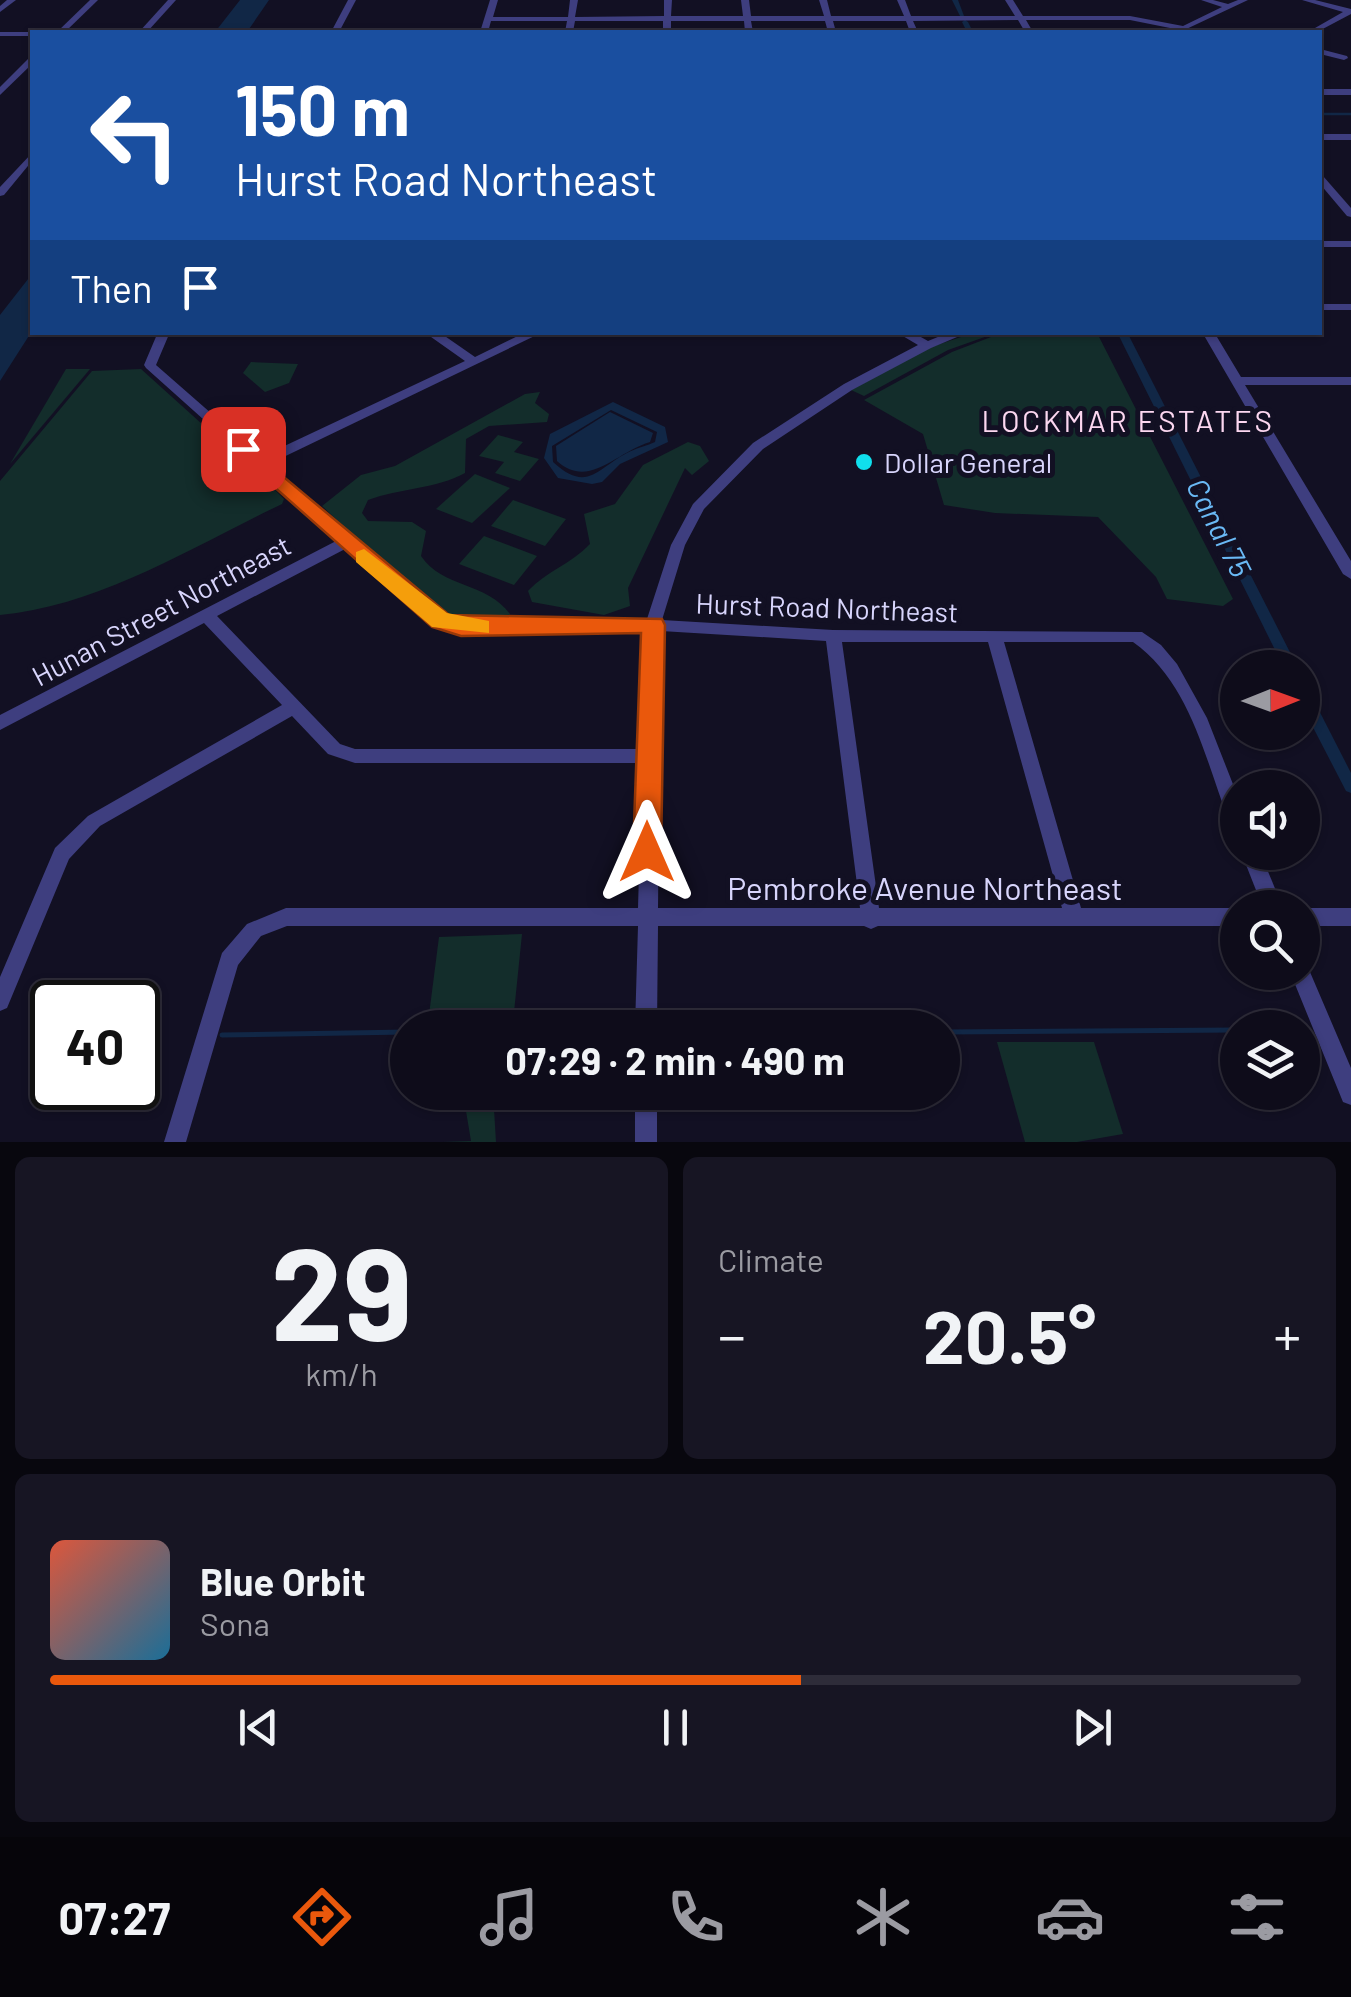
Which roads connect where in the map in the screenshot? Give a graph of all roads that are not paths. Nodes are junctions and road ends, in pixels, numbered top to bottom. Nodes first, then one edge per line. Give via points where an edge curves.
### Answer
1 (12, 0) edge
2 (94, 0) edge
3 (172, 0) edge
4 (352, 0) edge
5 (494, 0) edge
6 (574, 0) edge
7 (668, 0) edge
8 (745, 0) edge
9 (823, 0) edge
10 (901, 0) edge
11 (1009, 0) edge
12 (1205, 0) edge
13 (1244, 0) edge
14 (1306, 0) edge
15 (1229, 6) junction
16 (0, 10) edge
17 (1351, 12) edge
18 (909, 18) junction
19 (1020, 18) junction
20 (488, 19) junction
21 (571, 19) junction
22 (668, 19) junction
23 (747, 19) junction
24 (828, 19) junction
25 (63, 30) edge
26 (145, 30) edge
27 (336, 30) edge
28 (485, 30) edge
29 (569, 30) edge
30 (668, 30) edge
31 (749, 30) edge
32 (831, 30) edge
33 (913, 30) edge
34 (1028, 30) edge
35 (1178, 30) edge
36 (1316, 30) edge
37 (0, 34) edge
38 (30, 34) edge
39 (1322, 52) edge
40 (1344, 58) dead end
41 (30, 62) edge
42 (0, 92) edge
43 (1322, 92) edge
44 (1351, 92) edge
45 (1322, 137) edge
46 (1351, 137) edge
47 (30, 158) edge
48 (6, 179) edge
49 (1322, 180) edge
50 (0, 193) edge
51 (1351, 214) edge
52 (1322, 244) edge
53 (1351, 244) edge
54 (1322, 307) edge
55 (1351, 307) edge
56 (163, 335) edge
57 (435, 335) edge
58 (532, 335) edge
59 (908, 335) edge
60 (955, 335) edge
61 (1210, 335) edge
62 (927, 345) junction
63 (476, 362) junction
64 (1237, 381) junction
65 (1351, 381) edge
66 (258, 463) junction
67 (346, 542) junction
68 (1351, 574) edge
69 (206, 616) junction
70 (653, 625) junction
71 (833, 636) junction
72 (995, 638) junction
73 (291, 708) junction
74 (0, 722) edge
75 (648, 756) junction
76 (1220, 778) edge
77 (646, 916) junction
78 (1220, 917) edge
79 (1320, 917) edge
80 (1351, 917) edge
81 (1074, 918) junction
82 (872, 920) junction
83 (1308, 990) edge
84 (0, 1001) edge
85 (646, 1010) edge
86 (1351, 1094) edge
87 (646, 1110) edge
88 (175, 1142) edge
89 (646, 1142) edge

1 - 16 street
2 - 25 street
3 - 26 street
4 - 27 street
5 - 20 street
6 - 21 street
7 - 22 street
8 - 23 street
9 - 24 street
10 - 18 street
11 - 19 street
12 - 15 street
13 - 15 street
14 - 17 street
15 - 35 street
17 - 36 street
18 - 19 street
18 - 24 street
18 - 33 street
19 - 34 street
19 - 35 street via 1138,18
20 - 21 street
20 - 28 street
21 - 22 street
21 - 29 street
22 - 23 street
22 - 30 street
23 - 24 street
23 - 31 street
24 - 32 street
37 - 38 street
39 - 40 street
41 - 42 street
43 - 44 street
45 - 46 street
47 - 48 street
48 - 50 street
49 - 51 street
52 - 53 street
54 - 55 street
56 - 66 street, Hurst Road Northeast via 150,365
57 - 63 street
58 - 63 street
59 - 62 street
60 - 62 street
61 - 64 street
62 - 70 street via 829,400 728,473 698,507 678,545
63 - 66 street
64 - 65 street
64 - 68 street
66 - 67 street, Hurst Road Northeast
67 - 69 street, Hunan Street Northeast
67 - 70 street, Hurst Road Northeast via 440,621 461,627
69 - 73 street
69 - 74 street, Hunan Street Northeast
70 - 71 street, Hurst Road Northeast
70 - 75 street
71 - 72 street, Hurst Road Northeast
71 - 82 street
72 - 76 street, Hurst Road Northeast via 1126,636 1154,645 1175,669
72 - 81 street
73 - 75 street via 334,750 355,756
73 - 84 street via 82,832 62,854
75 - 77 street
77 - 82 street, Pembroke Avenue Northeast
77 - 85 street
77 - 88 street, Pembroke Avenue Northeast via 286,918 254,930 229,960
78 - 81 street, Pembroke Avenue Northeast
79 - 80 street
81 - 82 street, Pembroke Avenue Northeast
83 - 86 street
87 - 89 street

